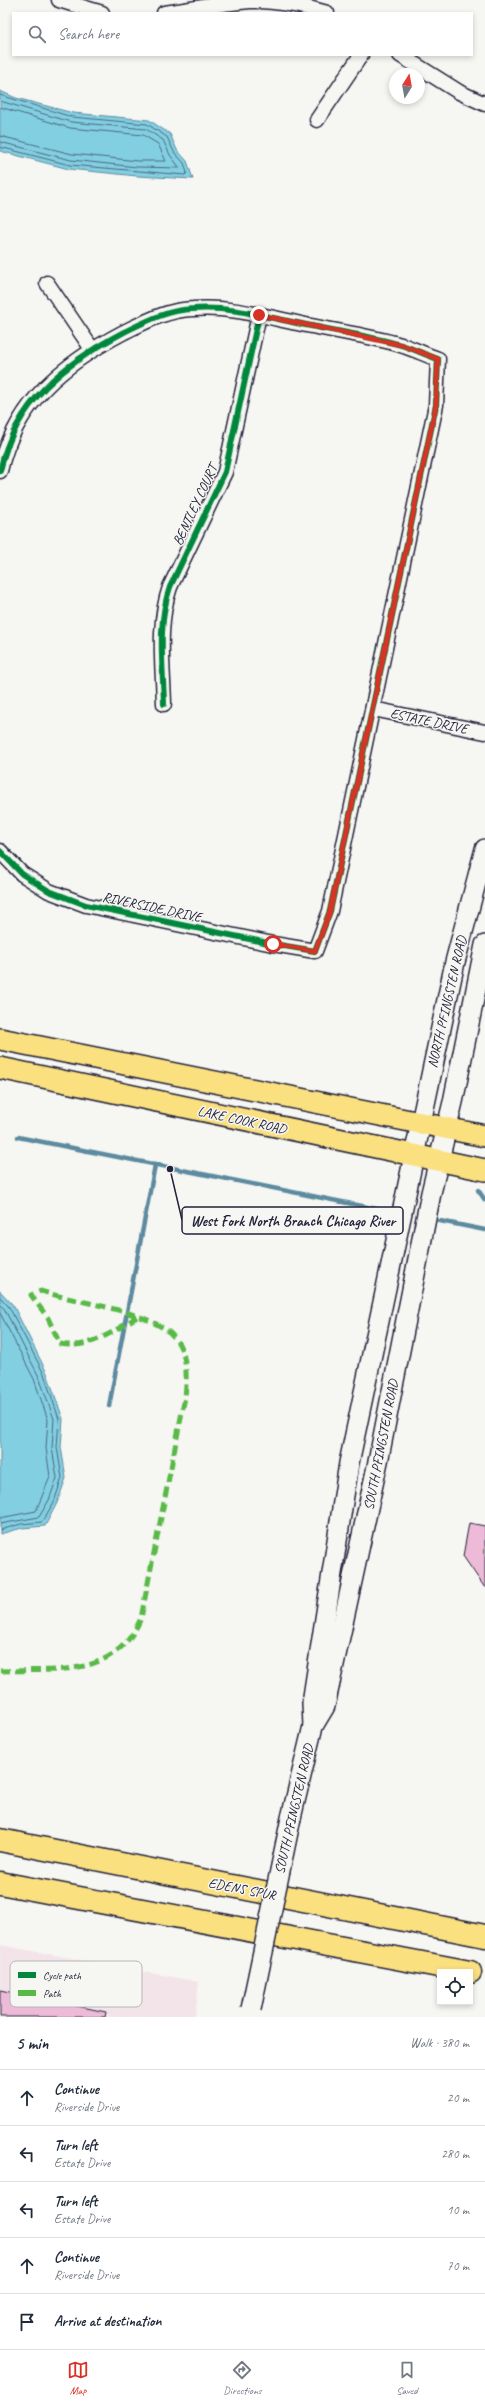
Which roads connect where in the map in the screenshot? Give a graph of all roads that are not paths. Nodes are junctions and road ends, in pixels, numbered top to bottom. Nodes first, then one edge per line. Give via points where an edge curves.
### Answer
1 (59, 0) edge
2 (99, 12) edge
3 (171, 12) edge
4 (323, 12) edge
5 (360, 56) edge
6 (402, 56) edge
7 (485, 104) edge
8 (317, 120) dead end
9 (48, 283) dead end
10 (259, 315) junction
11 (92, 349) junction
12 (0, 472) edge
13 (164, 704) dead end
14 (372, 709) junction
15 (485, 732) edge
16 (485, 849) edge
17 (0, 851) edge
18 (485, 945) edge
19 (315, 951) joint
20 (0, 1039) edge
21 (0, 1068) edge
22 (420, 1123) junction
23 (445, 1128) junction
24 (485, 1136) edge
25 (414, 1156) junction
26 (437, 1160) junction
27 (485, 1170) edge
28 (313, 1726) junction
29 (0, 1840) edge
30 (0, 1883) edge
31 (485, 1936) edge
32 (454, 1969) edge
33 (473, 1973) edge
34 (485, 1975) edge
35 (250, 2013) edge

1 - 2 street
3 - 4 street via 250,1 268,1
5 - 8 street
6 - 7 street via 459,92
9 - 11 street
10 - 11 street via 214,308 171,312 156,316
10 - 13 street, BENTLEY COURT via 225,472 163,606
10 - 14 street, ESTATE DRIVE via 402,345 438,359 436,405
11 - 12 street via 69,365 39,392 9,440
14 - 15 street, ESTATE DRIVE
14 - 19 street, ESTATE DRIVE via 330,911
16 - 22 main road, NORTH PFINGSTEN ROAD via 455,962
17 - 19 street, RIVERSIDE DRIVE via 27,877 49,891 86,905
18 - 23 main road, NORTH PFINGSTEN ROAD
20 - 22 main road
21 - 25 main road, LAKE COOK ROAD
22 - 23 main road
22 - 25 main road, NORTH PFINGSTEN ROAD
23 - 24 main road
23 - 26 main road, NORTH PFINGSTEN ROAD
25 - 26 main road, LAKE COOK ROAD
25 - 28 main road, SOUTH PFINGSTEN ROAD via 349,1463 312,1703
26 - 27 main road, LAKE COOK ROAD
26 - 28 main road, SOUTH PFINGSTEN ROAD via 379,1457 325,1706
28 - 35 main road, SOUTH PFINGSTEN ROAD, bridge
29 - 31 highway, EDENS SPUR
30 - 32 highway
33 - 34 highway

